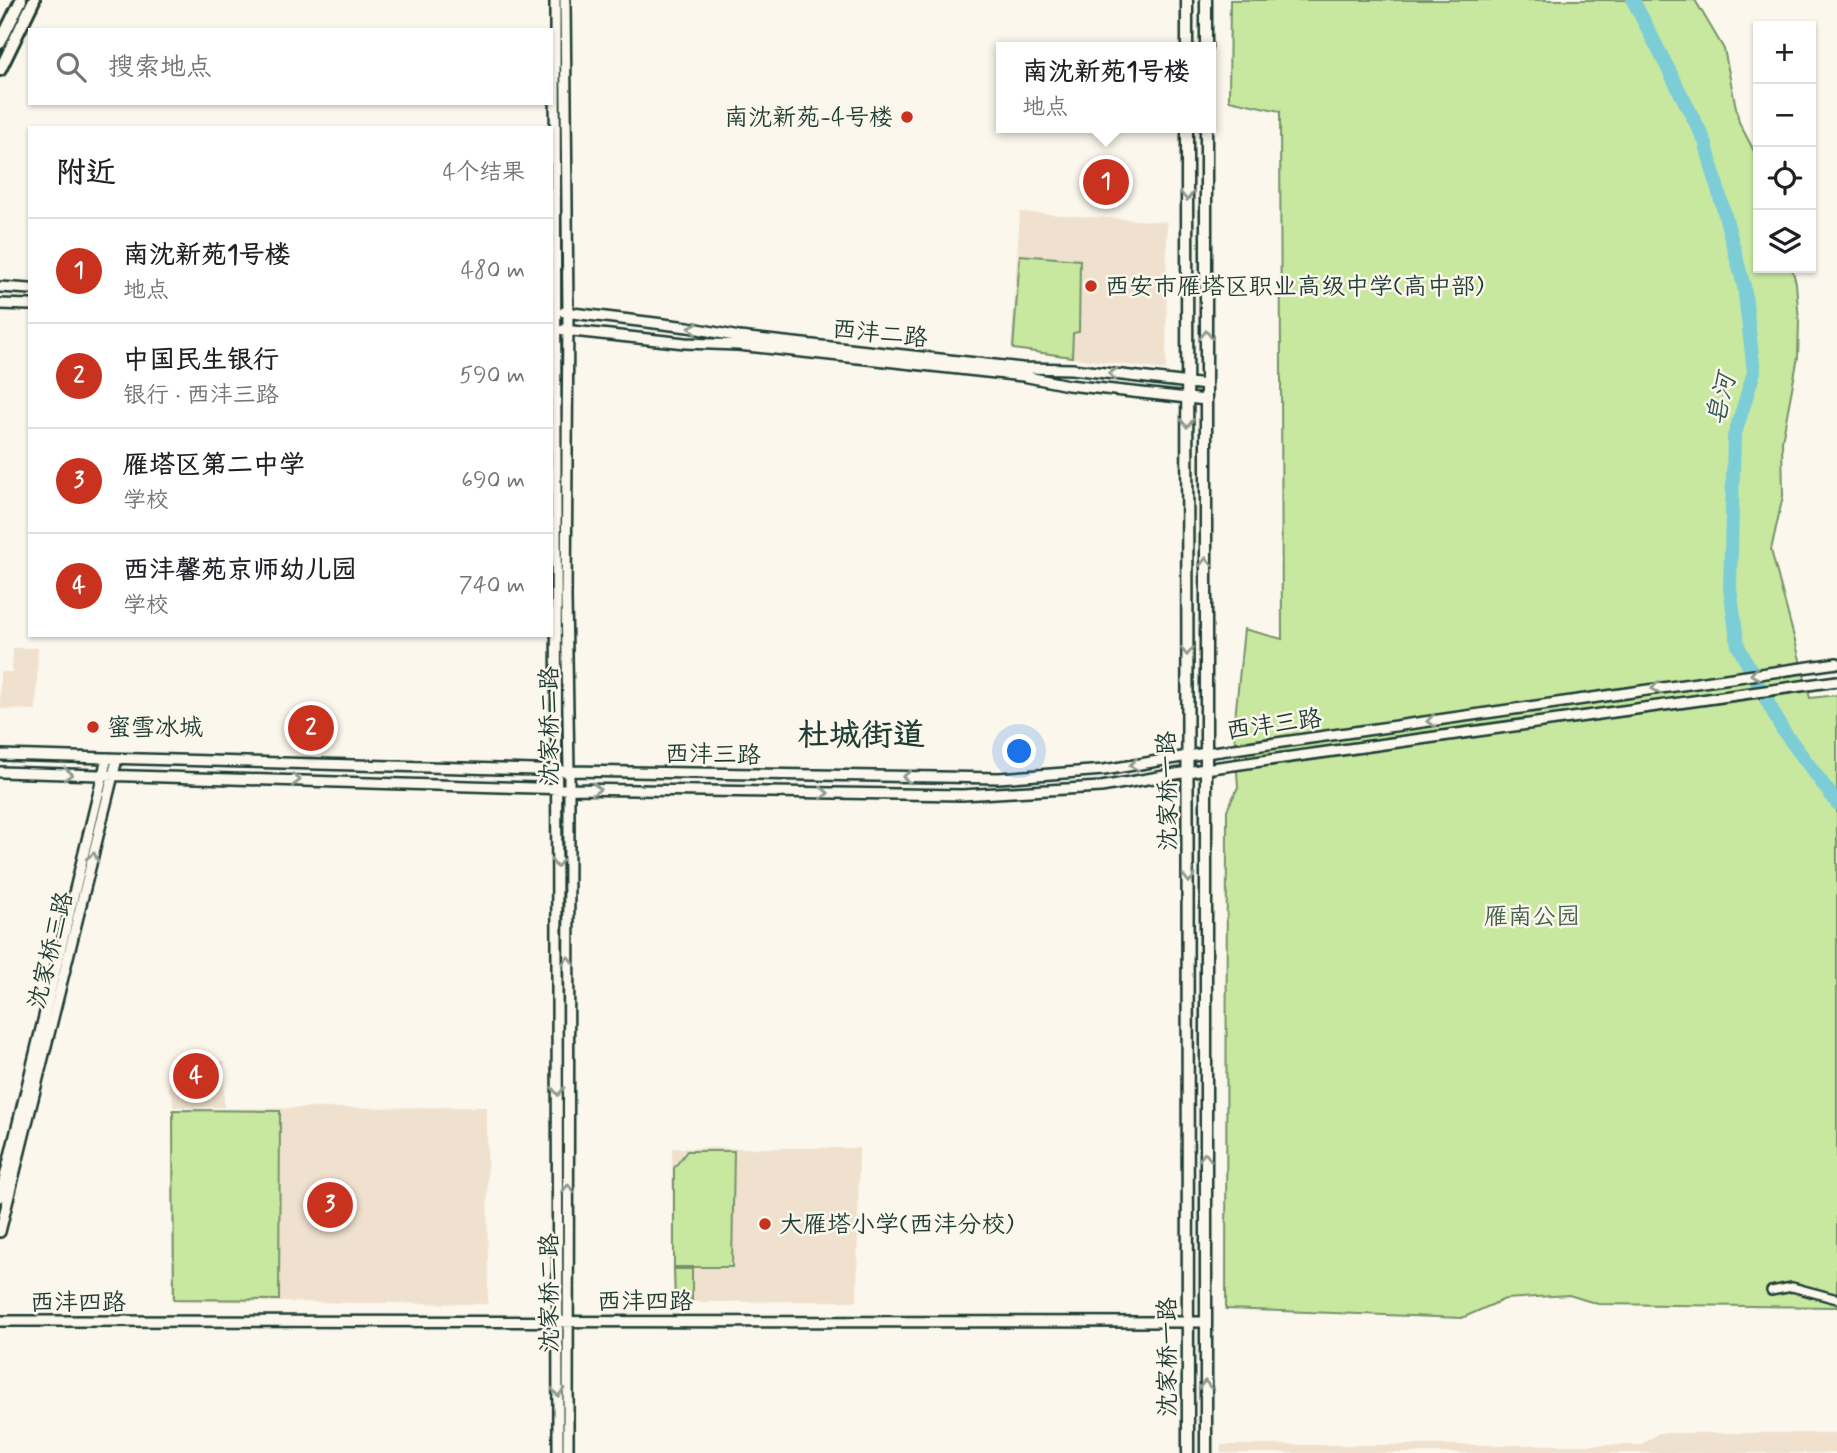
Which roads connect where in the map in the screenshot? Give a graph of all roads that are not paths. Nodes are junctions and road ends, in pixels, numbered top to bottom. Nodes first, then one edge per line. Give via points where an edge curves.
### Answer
1 (21, 0) edge
2 (34, 0) edge
3 (555, 0) edge
4 (565, 0) edge
5 (1187, 0) edge
6 (1206, 0) edge
7 (1187, 42) edge
8 (1206, 42) edge
9 (0, 43) edge
10 (0, 69) edge
11 (1187, 133) edge
12 (1206, 133) edge
13 (0, 287) edge
14 (28, 289) edge
15 (0, 304) edge
16 (28, 305) edge
17 (553, 311) edge
18 (568, 313) junction
19 (553, 329) edge
20 (567, 330) junction
21 (1187, 382) junction
22 (1206, 384) junction
23 (1187, 398) junction
24 (1206, 400) junction
25 (1837, 663) edge
26 (1837, 681) edge
27 (1206, 753) junction
28 (0, 755) edge
29 (1187, 756) junction
30 (112, 758) junction
31 (1205, 769) junction
32 (556, 771) junction
33 (569, 771) junction
34 (1189, 771) junction
35 (0, 772) edge
36 (108, 775) junction
37 (557, 788) junction
38 (569, 789) junction
39 (0, 1197) edge
40 (0, 1232) edge
41 (1771, 1291) dead end
42 (1837, 1299) edge
43 (563, 1320) junction
44 (0, 1321) edge
45 (1188, 1321) junction
46 (1205, 1322) junction
47 (558, 1453) edge
48 (568, 1453) edge
49 (1188, 1453) edge
50 (1206, 1453) edge

1 - 9 highway
2 - 10 highway
3 - 17 street, 沈家桥二路
4 - 18 street, 沈家桥二路
5 - 7 main road
6 - 8 main road
11 -> 21 main road, 沈家桥一路
22 -> 12 main road, 沈家桥一路
13 - 14 street
15 - 16 street
17 - 18 street, 西沣二路
17 - 19 street, 沈家桥二路
18 - 20 street, 沈家桥二路
21 -> 18 street, 西沣二路 via 752,339
19 - 20 street, 西沣二路
19 - 32 street, 沈家桥二路
20 - 23 street, 西沣二路 via 1023,376
20 - 33 street, 沈家桥二路
21 - 22 street, 西沣二路
21 - 23 main road, 沈家桥一路
22 - 24 main road, 沈家桥一路
23 - 24 street, 西沣二路
23 -> 29 main road, 沈家桥一路
27 -> 24 main road, 沈家桥一路
25 -> 27 street, 西沣三路
26 - 31 street, 西沣三路
27 - 29 street, 西沣三路
27 - 31 main road, 沈家桥一路
28 - 30 street, 西沣三路
29 -> 33 street, 西沣三路 via 1104,770 999,778
29 - 34 main road, 沈家桥一路
30 - 32 street, 西沣三路
30 - 36 street, 沈家桥三路
31 - 34 street, 西沣三路
46 -> 31 main road, 沈家桥一路
32 - 33 street, 西沣三路
32 - 37 street, 沈家桥二路
33 - 38 street, 沈家桥二路
38 -> 34 street, 西沣三路 via 1001,795 1101,787
34 -> 45 main road, 沈家桥一路
35 -> 36 street, 西沣三路
36 -> 37 street, 西沣三路
36 - 39 street, 沈家桥三路
40 -> 36 street, 沈家桥三路
37 - 38 street, 西沣三路
37 -> 43 street, 沈家桥二路
43 -> 38 street, 沈家桥二路
41 - 42 street via 1792,1287
43 - 44 street, 西沣四路
43 - 45 street, 西沣四路
43 -> 47 street, 沈家桥二路
43 - 48 street, 沈家桥二路
45 - 46 street, 西沣四路
45 - 49 main road, 沈家桥一路
50 -> 46 main road, 沈家桥一路

